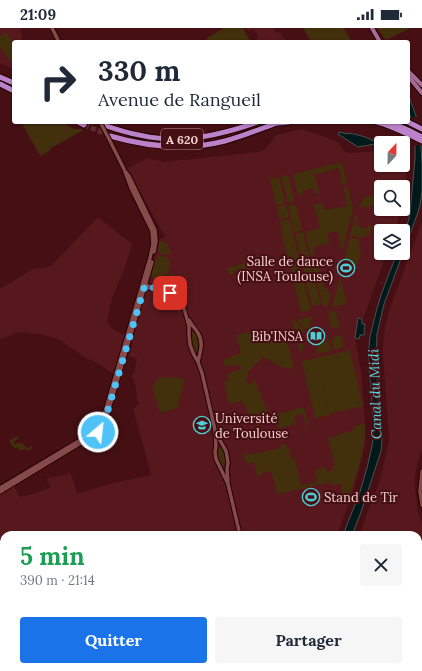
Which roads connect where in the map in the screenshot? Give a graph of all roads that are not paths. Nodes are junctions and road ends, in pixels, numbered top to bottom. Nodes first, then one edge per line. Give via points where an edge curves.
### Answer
1 (52, 28) edge
2 (372, 28) edge
3 (58, 40) edge
4 (379, 40) edge
5 (410, 72) edge
6 (0, 77) edge
7 (410, 78) edge
8 (12, 82) edge
9 (0, 84) edge
10 (422, 85) edge
11 (12, 90) edge
12 (422, 93) edge
13 (410, 123) edge
14 (102, 124) edge
15 (104, 124) edge
16 (252, 124) edge
17 (273, 124) edge
18 (386, 124) edge
19 (394, 124) edge
20 (422, 129) edge
21 (422, 137) edge
22 (110, 139) junction
23 (422, 141) edge
24 (144, 286) junction
25 (189, 331) junction
26 (196, 331) junction
27 (194, 353) junction
28 (200, 353) junction
29 (198, 362) junction
30 (215, 430) junction
31 (216, 448) junction
32 (224, 448) junction
33 (227, 466) junction
34 (219, 468) junction
35 (422, 471) edge
36 (228, 484) junction
37 (0, 488) edge
38 (0, 492) edge
39 (422, 505) edge
40 (239, 531) edge

1 - 3 street
2 - 4 main road
5 - 10 main road
6 - 8 highway
7 - 12 main road
9 - 11 highway
13 - 20 highway
14 - 22 street, bridge
15 - 16 highway, A 620 via 123,132 147,137 184,139 226,133
17 - 22 highway, A 620 via 201,146 154,146
18 - 23 highway
19 - 21 highway
22 - 24 street via 131,188 154,231
24 - 25 street via 178,298 183,306
24 - 26 street via 179,296
24 - 37 street via 98,427 88,436
24 - 38 street via 102,426 89,438
25 - 26 street
25 - 27 street
26 - 28 street via 202,345
27 - 28 street
27 - 29 street
28 - 29 street
29 - 30 street
30 - 31 street
30 - 32 street
31 - 32 street
31 - 34 street
32 - 33 street
33 - 34 street
33 - 36 street
34 - 36 street
35 - 39 street
36 - 40 street

